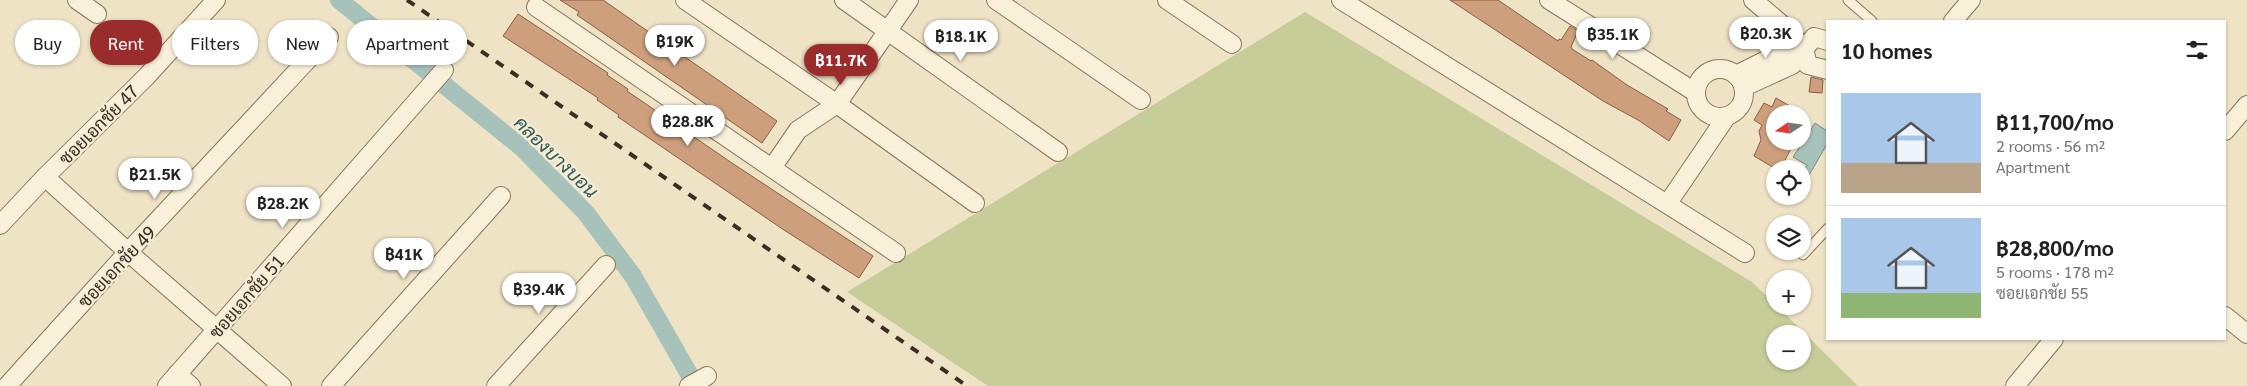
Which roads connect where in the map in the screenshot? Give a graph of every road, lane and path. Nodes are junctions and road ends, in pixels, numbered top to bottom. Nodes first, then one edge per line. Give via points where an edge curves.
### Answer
1 (77, 0) edge
2 (216, 0) edge
3 (685, 0) edge
4 (844, 0) edge
5 (909, 0) edge
6 (996, 0) edge
7 (1167, 0) edge
8 (1341, 0) edge
9 (1549, 0) edge
10 (1754, 0) edge
11 (1848, 0) edge
12 (1971, 0) edge
13 (536, 7) dead end
14 (97, 14) dead end
15 (1871, 20) edge
16 (1954, 20) edge
17 (890, 31) junction
18 (1826, 41) edge
19 (1232, 44) dead end
20 (1804, 49) junction
21 (303, 65) edge
22 (444, 70) dead end
23 (1826, 70) edge
24 (1740, 81) junction
25 (1695, 92) junction
26 (1141, 100) dead end
27 (837, 104) junction
28 (2247, 105) edge
29 (1727, 116) junction
30 (2226, 130) edge
31 (1058, 152) dead end
32 (772, 168) junction
33 (45, 177) junction
34 (501, 196) dead end
35 (975, 203) dead end
36 (1668, 203) junction
37 (0, 225) edge
38 (1826, 230) edge
39 (1811, 246) edge
40 (128, 252) junction
41 (896, 253) dead end
42 (1745, 253) dead end
43 (606, 265) dead end
44 (2226, 317) edge
45 (216, 330) junction
46 (2247, 334) edge
47 (2053, 340) edge
48 (707, 376) dead end
49 (172, 380) edge
50 (7, 386) edge
51 (191, 386) edge
52 (282, 386) edge
53 (332, 386) edge
54 (496, 386) edge
55 (690, 386) edge
56 (2015, 386) edge

1 - 14 street
2 - 33 street, ซอยเอกชัย 47 via 146,77
3 - 27 street
4 - 17 street
5 - 17 street
6 - 26 street
7 - 19 street
8 - 36 street
9 - 25 street
10 - 20 street
11 - 15 lane
12 - 16 street
13 - 32 street
17 - 27 street
17 - 31 street
18 - 20 street via 1814,37
20 - 23 street via 1808,65
20 - 24 street via 1788,49
21 - 40 street, ซอยเอกชัย 49
22 - 45 street, ซอยเอกชัย 51
24 - 25 street via 1725,69 1712,70 1700,78
24 - 29 street via 1742,102 1738,110
25 - 29 street via 1700,108 1706,114
27 - 32 street via 798,130
27 - 35 street
28 - 30 street
29 - 36 street
32 - 41 street
33 - 37 street, ซอยเอกชัย 47
33 - 40 street
34 - 53 street
36 - 42 street
38 - 39 lane
40 - 45 street
40 - 50 street, ซอยเอกชัย 49
43 - 54 street
44 - 46 street
45 - 49 street, ซอยเอกชัย 51
45 - 52 street
47 - 56 street
48 - 55 street
49 - 51 street

